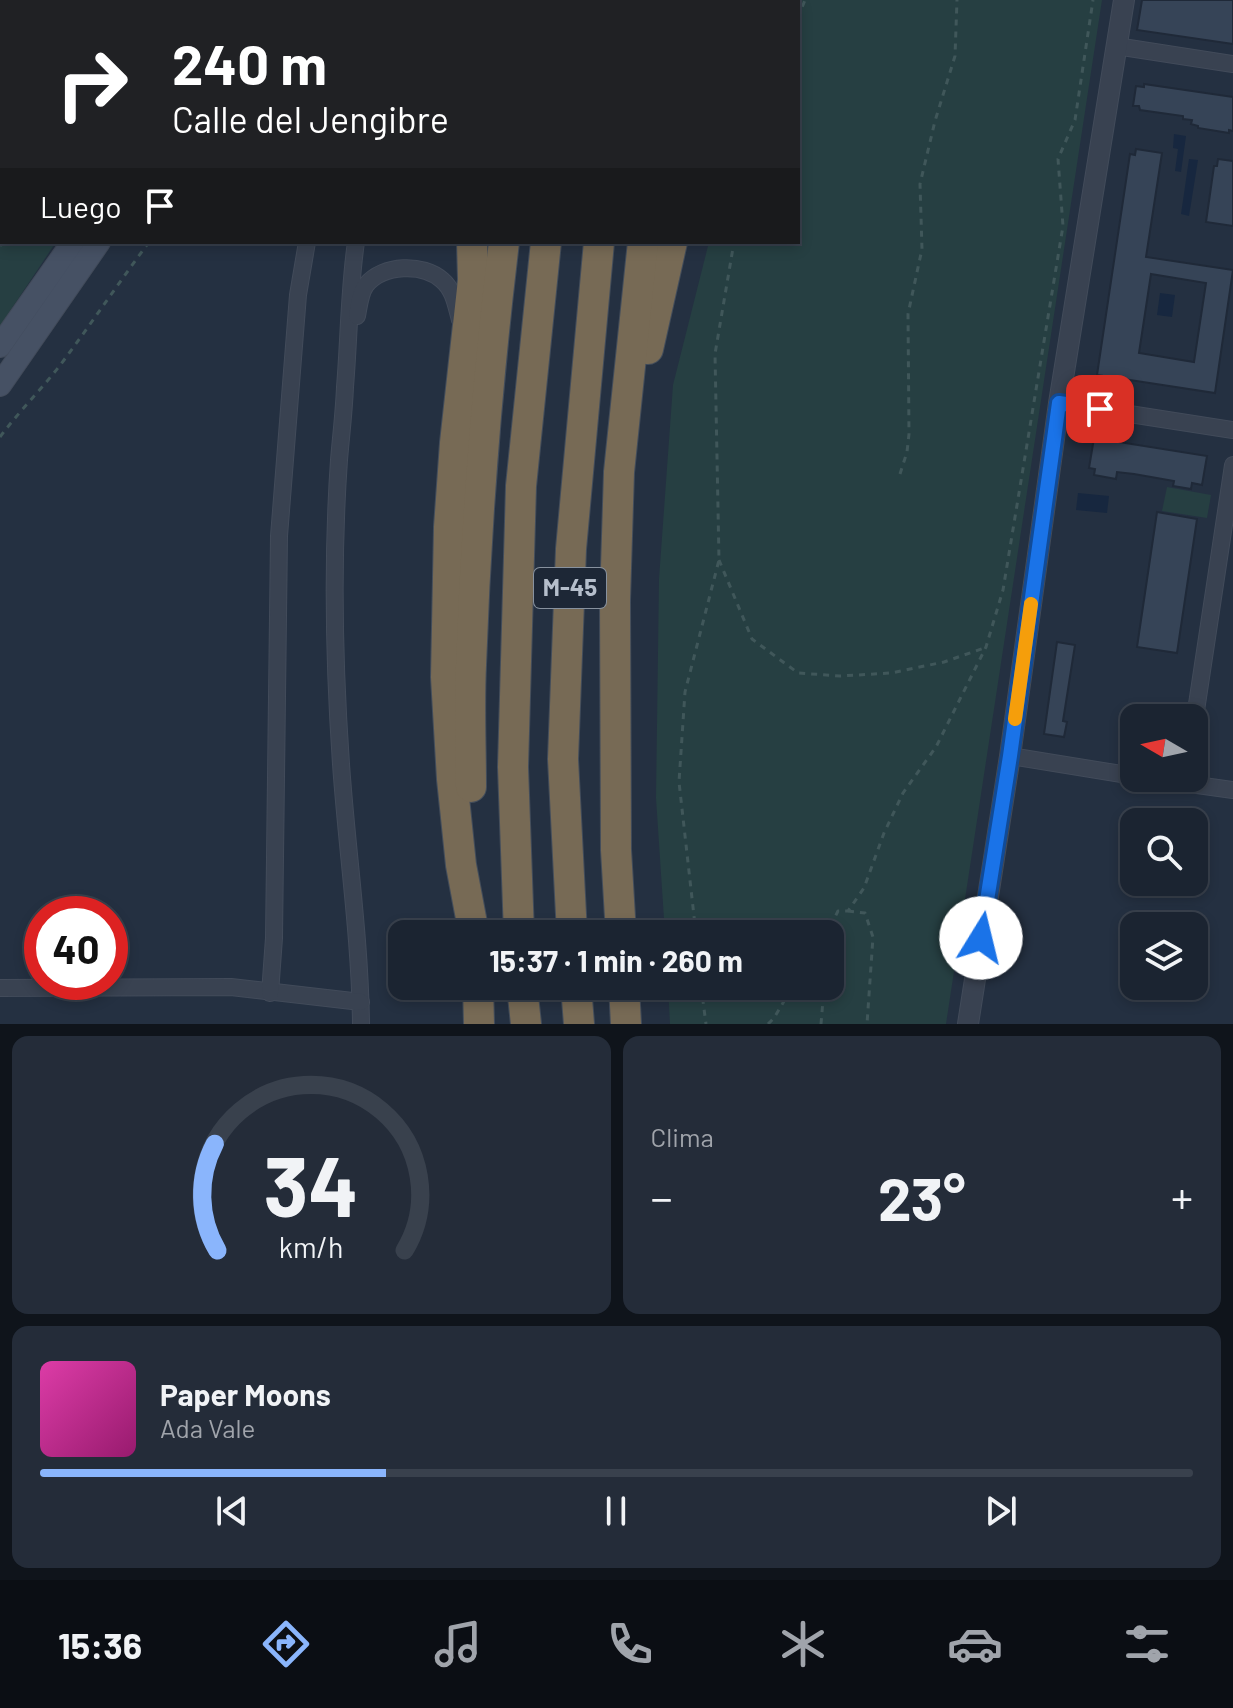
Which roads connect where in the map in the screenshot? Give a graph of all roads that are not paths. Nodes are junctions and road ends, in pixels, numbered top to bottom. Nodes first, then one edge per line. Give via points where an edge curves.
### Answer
1 (1124, 0) edge
2 (1116, 46) junction
3 (1233, 64) edge
4 (72, 244) edge
5 (98, 244) edge
6 (307, 244) edge
7 (356, 244) edge
8 (472, 244) edge
9 (504, 244) edge
10 (546, 244) edge
11 (599, 244) edge
12 (643, 244) edge
13 (672, 244) edge
14 (0, 346) edge
15 (461, 379) junction
16 (0, 385) edge
17 (345, 388) junction
18 (1059, 403) junction
19 (1233, 430) edge
20 (1233, 465) edge
21 (615, 600) junction
22 (1197, 704) edge
23 (1010, 756) junction
24 (1120, 774) edge
25 (1208, 785) edge
26 (1233, 790) edge
27 (472, 920) edge
28 (474, 920) edge
29 (518, 920) edge
30 (571, 920) edge
31 (620, 920) edge
32 (0, 988) edge
33 (270, 993) junction
34 (478, 1000) edge
35 (523, 1000) edge
36 (577, 1000) edge
37 (625, 1000) edge
38 (361, 1002) junction
39 (361, 1024) edge
40 (479, 1024) edge
41 (526, 1024) edge
42 (579, 1024) edge
43 (626, 1024) edge
44 (968, 1024) edge

1 - 2 street
2 - 3 street
2 - 18 street
4 - 14 main road
5 - 16 main road
6 - 33 street via 279,536
7 - 17 street
8 - 15 highway
9 - 28 highway via 481,480 471,667
10 - 29 highway, M-45 via 521,486 513,767
11 - 30 highway, M-45 via 570,564 563,759
12 - 21 highway via 619,472
13 - 21 highway via 646,355
15 - 17 street via 460,323 453,293 427,271 409,268 390,270 366,285
15 - 27 highway via 449,527 446,677 461,865
17 - 38 street via 336,651
18 - 19 street
18 - 23 street
20 - 22 street
21 - 31 highway
23 - 24 street
23 - 44 street
25 - 26 street
32 - 33 street via 231,987
33 - 38 street
34 - 40 highway
35 - 41 highway
36 - 42 highway
37 - 43 highway
38 - 39 street

